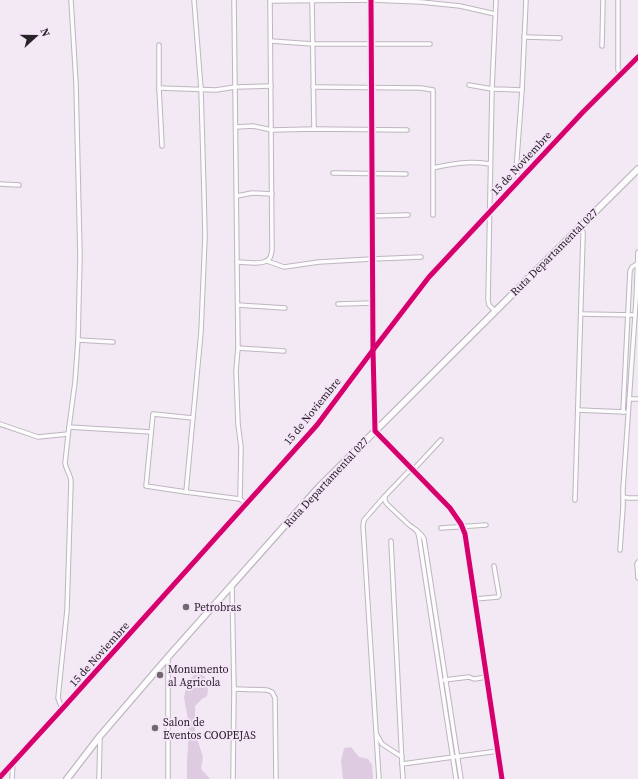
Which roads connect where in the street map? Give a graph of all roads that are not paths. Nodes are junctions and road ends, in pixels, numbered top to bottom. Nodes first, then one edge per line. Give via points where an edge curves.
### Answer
1 (71, 0) edge
2 (194, 0) edge
3 (234, 0) edge
4 (371, 0) edge
5 (496, 0) edge
6 (526, 0) edge
7 (603, 0) edge
8 (618, 0) edge
9 (270, 1) edge
10 (312, 1) edge
11 (495, 14) junction
12 (524, 37) junction
13 (560, 38) dead end
14 (271, 41) junction
15 (313, 44) junction
16 (371, 44) junction
17 (430, 44) dead end
18 (159, 45) dead end
19 (602, 46) dead end
20 (638, 57) edge
21 (620, 75) junction
22 (469, 85) dead end
23 (271, 86) junction
24 (235, 87) junction
25 (314, 87) junction
26 (371, 87) junction
27 (159, 88) junction
28 (201, 89) junction
29 (492, 89) junction
30 (522, 90) junction
31 (236, 126) junction
32 (314, 129) junction
33 (372, 129) junction
34 (272, 130) junction
35 (407, 130) dead end
36 (162, 146) dead end
37 (490, 164) junction
38 (433, 168) junction
39 (637, 171) edge
40 (333, 173) dead end
41 (372, 174) junction
42 (406, 174) dead end
43 (520, 180) junction
44 (0, 184) edge
45 (19, 185) dead end
46 (272, 194) junction
47 (236, 196) junction
48 (489, 213) junction
49 (433, 214) dead end
50 (408, 215) dead end
51 (372, 216) junction
52 (579, 228) junction
53 (638, 252) edge
54 (421, 257) dead end
55 (372, 259) junction
56 (266, 261) junction
57 (237, 262) junction
58 (637, 264) edge
59 (637, 301) edge
60 (373, 303) junction
61 (338, 304) dead end
62 (238, 305) junction
63 (285, 308) dead end
64 (495, 311) junction
65 (581, 314) junction
66 (628, 315) junction
67 (635, 315) junction
68 (78, 340) junction
69 (113, 342) dead end
70 (238, 348) junction
71 (373, 350) junction
72 (284, 351) dead end
73 (629, 399) junction
74 (638, 399) edge
75 (578, 410) junction
76 (623, 412) junction
77 (628, 412) junction
78 (193, 418) junction
79 (0, 424) edge
80 (69, 427) junction
81 (375, 431) junction
82 (152, 432) junction
83 (68, 434) junction
84 (441, 440) dead end
85 (409, 466) junction
86 (413, 470) junction
87 (186, 492) junction
88 (385, 496) junction
89 (622, 496) junction
90 (638, 498) edge
91 (240, 499) junction
92 (575, 500) dead end
93 (246, 504) junction
94 (486, 525) dead end
95 (463, 527) junction
96 (441, 528) dead end
97 (391, 541) dead end
98 (620, 550) dead end
99 (638, 562) edge
100 (494, 566) dead end
101 (638, 578) edge
102 (232, 585) junction
103 (475, 599) junction
104 (168, 657) junction
105 (487, 677) junction
106 (443, 680) junction
107 (234, 689) junction
108 (64, 708) junction
109 (376, 731) junction
110 (100, 736) junction
111 (498, 751) junction
112 (402, 757) junction
113 (455, 757) junction
114 (13, 763) junction
115 (402, 764) junction
116 (0, 777) edge
117 (12, 779) edge
118 (67, 779) edge
119 (99, 779) edge
120 (168, 779) edge
121 (233, 779) edge
122 (276, 779) edge
123 (379, 779) edge
124 (403, 779) edge
125 (456, 779) edge
126 (461, 779) edge
127 (502, 779) edge

1 - 68 street via 76,83 80,254
2 - 28 street
3 - 24 street
4 - 10 street
4 - 11 street via 460,6
4 - 16 street
5 - 11 street
6 - 12 street
7 - 19 street
8 - 21 street
9 - 10 street
9 - 14 street
10 - 15 street
11 - 29 street
12 - 13 street
12 - 30 street
14 - 15 street
14 - 23 street
15 - 16 street
15 - 25 street
16 - 17 street
16 - 26 street
18 - 27 street
20 - 21 street, 15 de Noviembre
21 - 43 street, 15 de Noviembre
22 - 29 street
23 - 24 street
23 - 34 street
24 - 28 street
24 - 31 street
25 - 26 street
25 - 32 street
26 - 33 street
26 - 38 street via 433,90
27 - 28 street
27 - 36 street
28 - 78 street via 205,237 201,332
29 - 30 street
29 - 37 street
30 - 43 street via 516,171
31 - 34 street
31 - 47 street
32 - 33 street
32 - 34 street
33 - 35 street
33 - 41 street
34 - 46 street
37 - 38 street via 463,162
37 - 48 street
38 - 49 street
39 - 52 main road, Ruta Departamental 027
40 - 41 street
41 - 42 street
41 - 51 street
43 - 48 street, 15 de Noviembre
44 - 45 street
46 - 47 street via 252,193
46 - 56 street via 272,250 270,258
47 - 57 street
48 - 64 street via 488,300
48 - 71 street, 15 de Noviembre via 429,277
50 - 51 street
51 - 55 street
52 - 64 main road, Ruta Departamental 027
52 - 65 street via 583,236
53 - 58 street
54 - 55 street
55 - 56 street via 284,267
55 - 60 street
56 - 57 street
57 - 62 street
58 - 59 street
58 - 66 street via 630,271
59 - 67 street
60 - 61 street
60 - 71 street
62 - 63 street
62 - 70 street
64 - 81 main road, Ruta Departamental 027
65 - 66 street
65 - 75 street
66 - 67 street
66 - 76 street
67 - 73 street
68 - 69 street
68 - 80 street
70 - 72 street
70 - 91 street via 236,371
71 - 81 street
71 - 93 street, 15 de Noviembre via 317,425
73 - 74 street
73 - 77 street
75 - 76 street
75 - 92 street
76 - 77 street
77 - 89 street
78 - 82 street via 153,414
78 - 87 street
79 - 83 street via 38,437
80 - 82 street
80 - 83 street
81 - 85 street
81 - 102 main road, Ruta Departamental 027 via 319,487
82 - 87 street via 146,486
83 - 108 street via 65,463 71,482 67,602 58,698
84 - 86 street
85 - 86 street
85 - 88 street via 408,471
86 - 95 street via 450,508
87 - 91 street
88 - 106 street via 387,504 418,533
88 - 109 street via 364,520 363,526
89 - 90 street
89 - 98 street
91 - 93 street
93 - 108 street, 15 de Noviembre
94 - 95 street
95 - 96 street
95 - 103 street
97 - 112 street
99 - 101 street
100 - 103 street via 498,597
102 - 104 main road, Ruta Departamental 027
102 - 107 street
103 - 105 street
104 - 110 main road, Ruta Departamental 027
104 - 120 street
105 - 106 street
105 - 111 street
106 - 113 street
107 - 121 street
107 - 122 street via 267,690 272,692 275,698
108 - 114 street, 15 de Noviembre
109 - 112 street via 382,744
109 - 123 street
110 - 118 main road, Ruta Departamental 027
110 - 119 street
111 - 113 street
111 - 127 street
112 - 115 street
113 - 115 street
113 - 125 street
113 - 126 street
114 - 116 street, 15 de Noviembre
114 - 117 street
115 - 124 street

